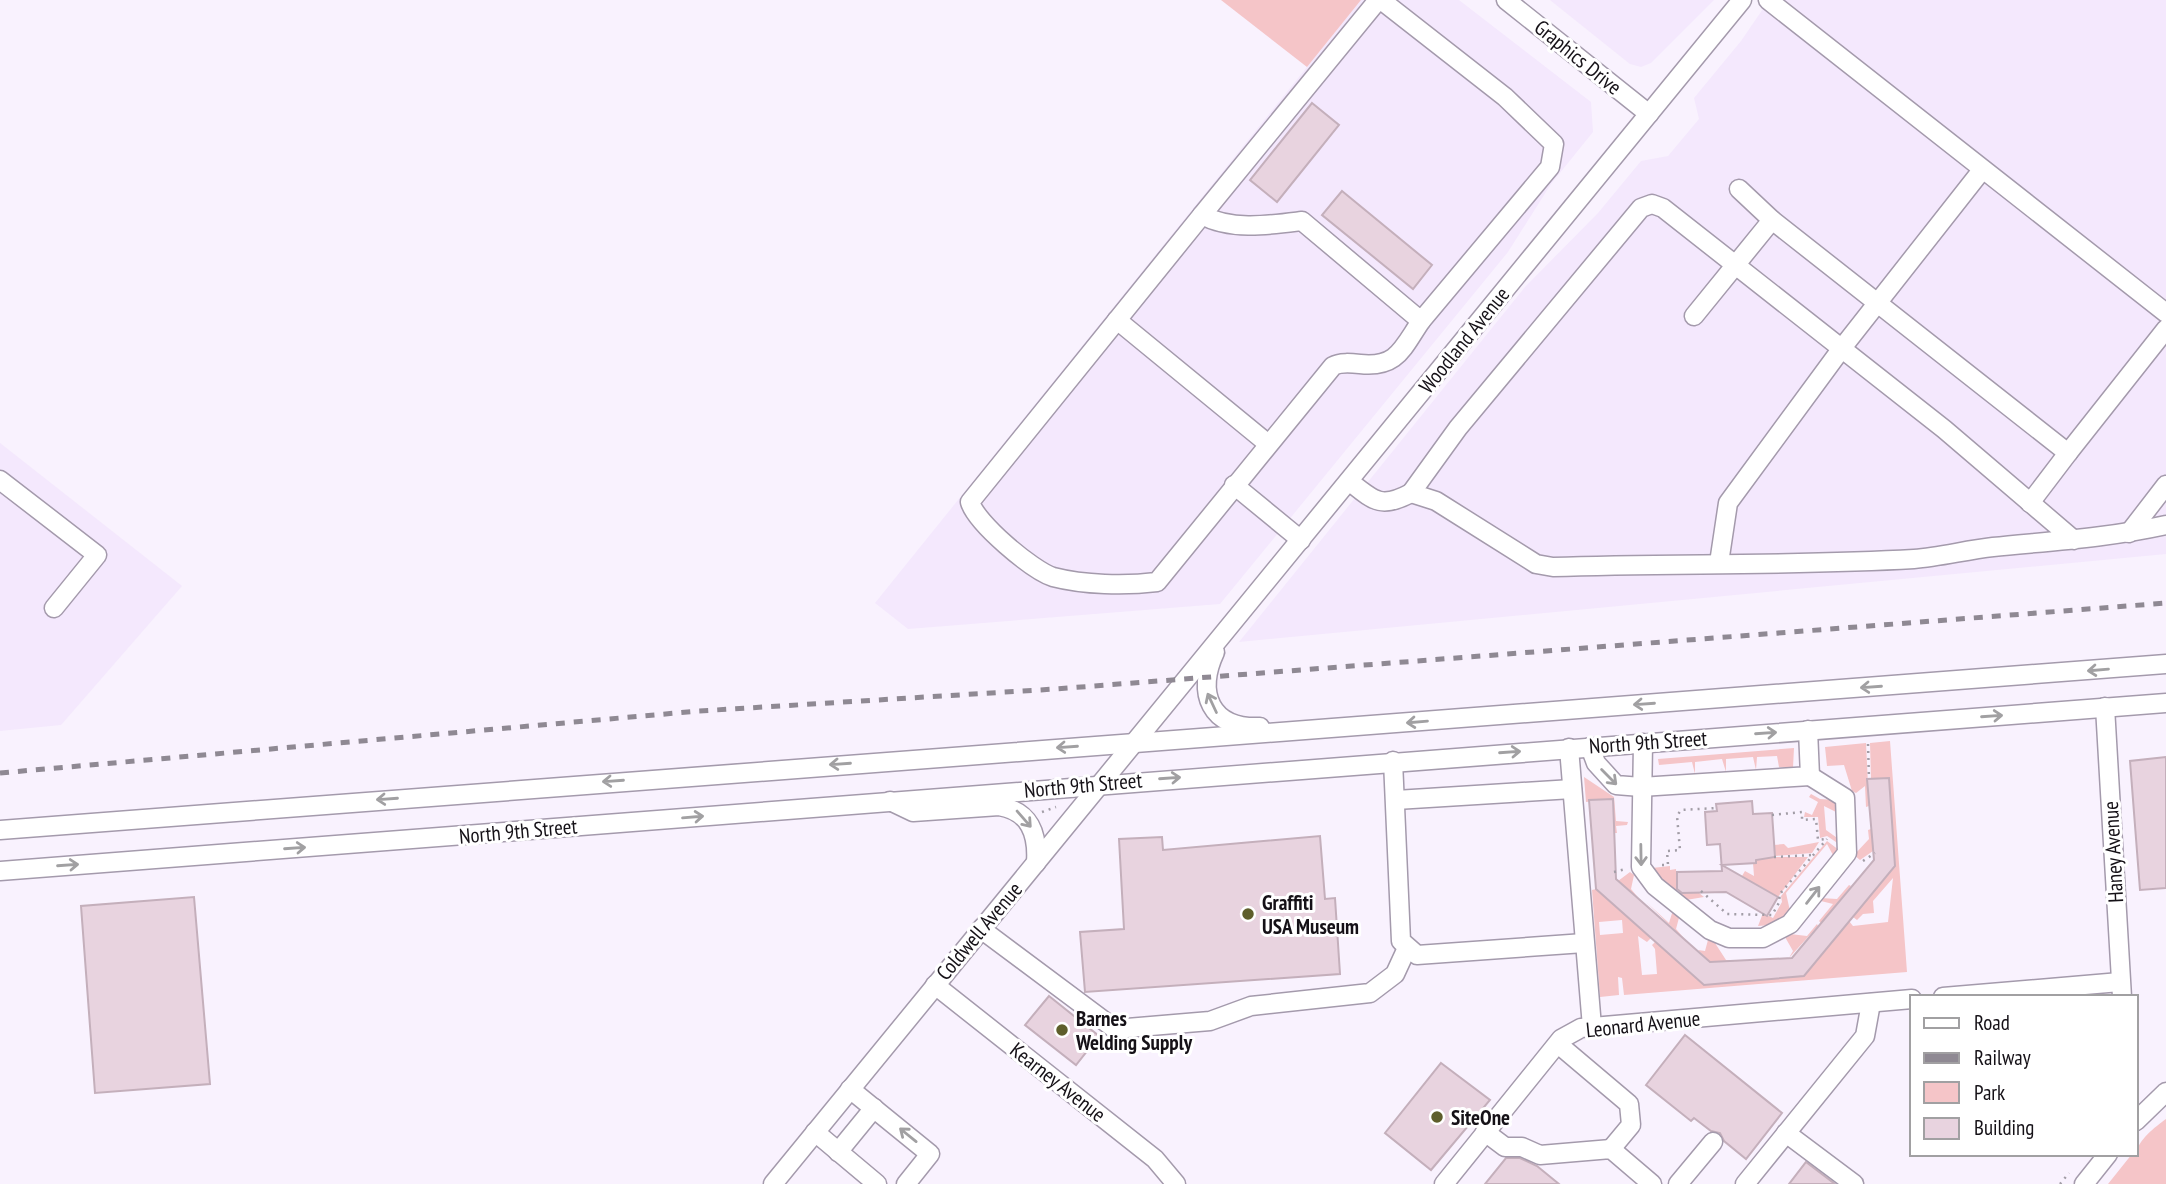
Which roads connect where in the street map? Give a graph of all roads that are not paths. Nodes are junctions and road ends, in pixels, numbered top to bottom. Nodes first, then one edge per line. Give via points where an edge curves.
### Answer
1 (1379, 0) edge
2 (1506, 0) edge
3 (1740, 1) edge
4 (1777, 3) edge
5 (1649, 114) junction
6 (1982, 170) junction
7 (1739, 189) dead end
8 (1202, 215) junction
9 (1772, 220) junction
10 (1735, 264) junction
11 (1879, 302) junction
12 (2166, 313) edge
13 (1694, 316) dead end
14 (1117, 320) junction
15 (1421, 321) junction
16 (2166, 329) edge
17 (1842, 348) junction
18 (1267, 443) junction
19 (2068, 453) junction
20 (0, 480) edge
21 (1349, 481) junction
22 (1234, 485) junction
23 (2166, 485) edge
24 (1411, 493) junction
25 (2030, 503) junction
26 (2166, 525) edge
27 (2129, 533) junction
28 (1301, 540) junction
29 (2074, 540) junction
30 (1719, 563) junction
31 (54, 608) dead end
32 (1224, 634) junction
33 (2166, 664) edge
34 (1186, 679) joint
35 (2166, 703) edge
36 (2105, 707) junction
37 (1342, 729) junction
38 (1808, 730) junction
39 (1135, 742) junction
40 (1643, 743) junction
41 (1590, 747) junction
42 (1569, 748) junction
43 (1393, 761) junction
44 (1810, 776) junction
45 (1102, 784) junction
46 (1641, 787) junction
47 (1572, 789) junction
48 (1396, 800) junction
49 (890, 801) junction
50 (174, 816) junction
51 (0, 830) edge
52 (0, 839) edge
53 (1036, 863) junction
54 (0, 871) edge
55 (981, 929) junction
56 (1584, 943) junction
57 (1407, 948) junction
58 (935, 985) junction
59 (2121, 989) edge
60 (1988, 995) edge
61 (1910, 999) edge
62 (1871, 1003) junction
63 (1592, 1027) junction
64 (1558, 1044) junction
65 (850, 1089) junction
66 (2166, 1092) edge
67 (874, 1108) junction
68 (2138, 1119) edge
69 (815, 1132) junction
70 (1485, 1132) junction
71 (1786, 1133) junction
72 (1713, 1142) dead end
73 (1611, 1149) junction
74 (838, 1152) junction
75 (2106, 1156) edge
76 (774, 1184) edge
77 (877, 1184) edge
78 (906, 1184) edge
79 (1176, 1184) edge
80 (1444, 1184) edge
81 (1652, 1184) edge
82 (1678, 1184) edge
83 (1745, 1184) edge
84 (1854, 1184) edge
85 (2084, 1184) edge

1 - 8 street
1 - 15 street via 1505,97 1554,144 1550,167
2 - 5 street, Graphics Drive
3 - 5 street, Woodland Avenue
4 - 6 street
5 - 21 street, Woodland Avenue
6 - 11 street
6 - 12 street
7 - 9 street
8 - 14 street
8 - 15 street via 1216,223 1235,225 1302,221
9 - 10 street
9 - 11 street
10 - 13 street
10 - 17 street
10 - 24 street via 1663,208 1652,204 1641,208 1458,428
11 - 17 street
11 - 19 street
14 - 18 street
14 - 22 street via 970,502 972,512 1000,541 1051,576 1142,584 1157,582
15 - 18 street via 1391,361 1379,366 1333,366
16 - 19 street
17 - 25 street
17 - 30 street via 1728,503
18 - 22 street
19 - 25 street
20 - 31 street via 97,555
21 - 24 street via 1372,499 1391,503
21 - 28 street, Woodland Avenue
22 - 28 street
23 - 27 street
24 - 30 street via 1436,501 1536,564
25 - 29 street
26 - 27 street
27 - 29 street
28 - 32 street, Woodland Avenue
29 - 30 street via 1918,559
32 - 34 street, Woodland Avenue
37 -> 32 street via 1335,723 1255,727 1220,716 1209,702 1207,677
33 -> 37 street, North 9th Street
34 - 39 street, Coldwell Avenue
35 - 36 street, North 9th Street
38 -> 36 street, North 9th Street
36 - 59 street, Haney Avenue
37 - 39 street, North 9th Street
40 -> 38 street, North 9th Street
38 - 44 street
39 - 45 street, Coldwell Avenue
39 -> 50 street, North 9th Street
40 - 41 street, North 9th Street
40 - 46 street
41 - 42 street, North 9th Street
41 -> 46 street via 1596,763 1616,785
43 -> 42 street, North 9th Street
42 - 47 street
45 -> 43 street, North 9th Street
43 - 48 street
44 - 46 street
46 -> 44 street via 1641,867 1655,886 1710,930 1729,939 1763,938 1790,924 1847,853 1845,798
45 - 49 street, North 9th Street
45 - 53 street, Coldwell Avenue
47 - 48 street
47 - 56 street
48 - 57 street via 1401,941
49 -> 53 street via 913,812 1013,808 1034,831
54 -> 49 street, North 9th Street
50 - 51 street, North 9th Street
50 - 52 street via 144,826
53 - 55 street, Coldwell Avenue
55 - 57 street via 1115,1029 1210,1021 1251,1006 1370,993 1395,974
55 - 58 street, Coldwell Avenue
56 - 57 street via 1417,955
56 - 63 street
58 - 65 street, Coldwell Avenue
58 - 79 street, Kearney Avenue via 1154,1159
59 - 60 street
61 - 62 street, Leonard Avenue
62 - 63 street, Leonard Avenue
62 - 71 street via 1865,1036
63 - 64 street, Leonard Avenue via 1568,1034
64 - 70 street, Leonard Avenue
64 - 73 street via 1629,1104 1631,1125
65 - 67 street
65 - 69 street, Coldwell Avenue
66 - 68 street
67 - 74 street
78 -> 67 street via 930,1154
69 - 74 street
69 - 76 street, Coldwell Avenue
70 - 73 street via 1505,1147 1522,1147 1540,1155
70 - 80 street, Leonard Avenue
71 - 83 street
71 - 84 street
72 - 82 street
73 - 81 street
74 - 77 street
75 - 85 street

